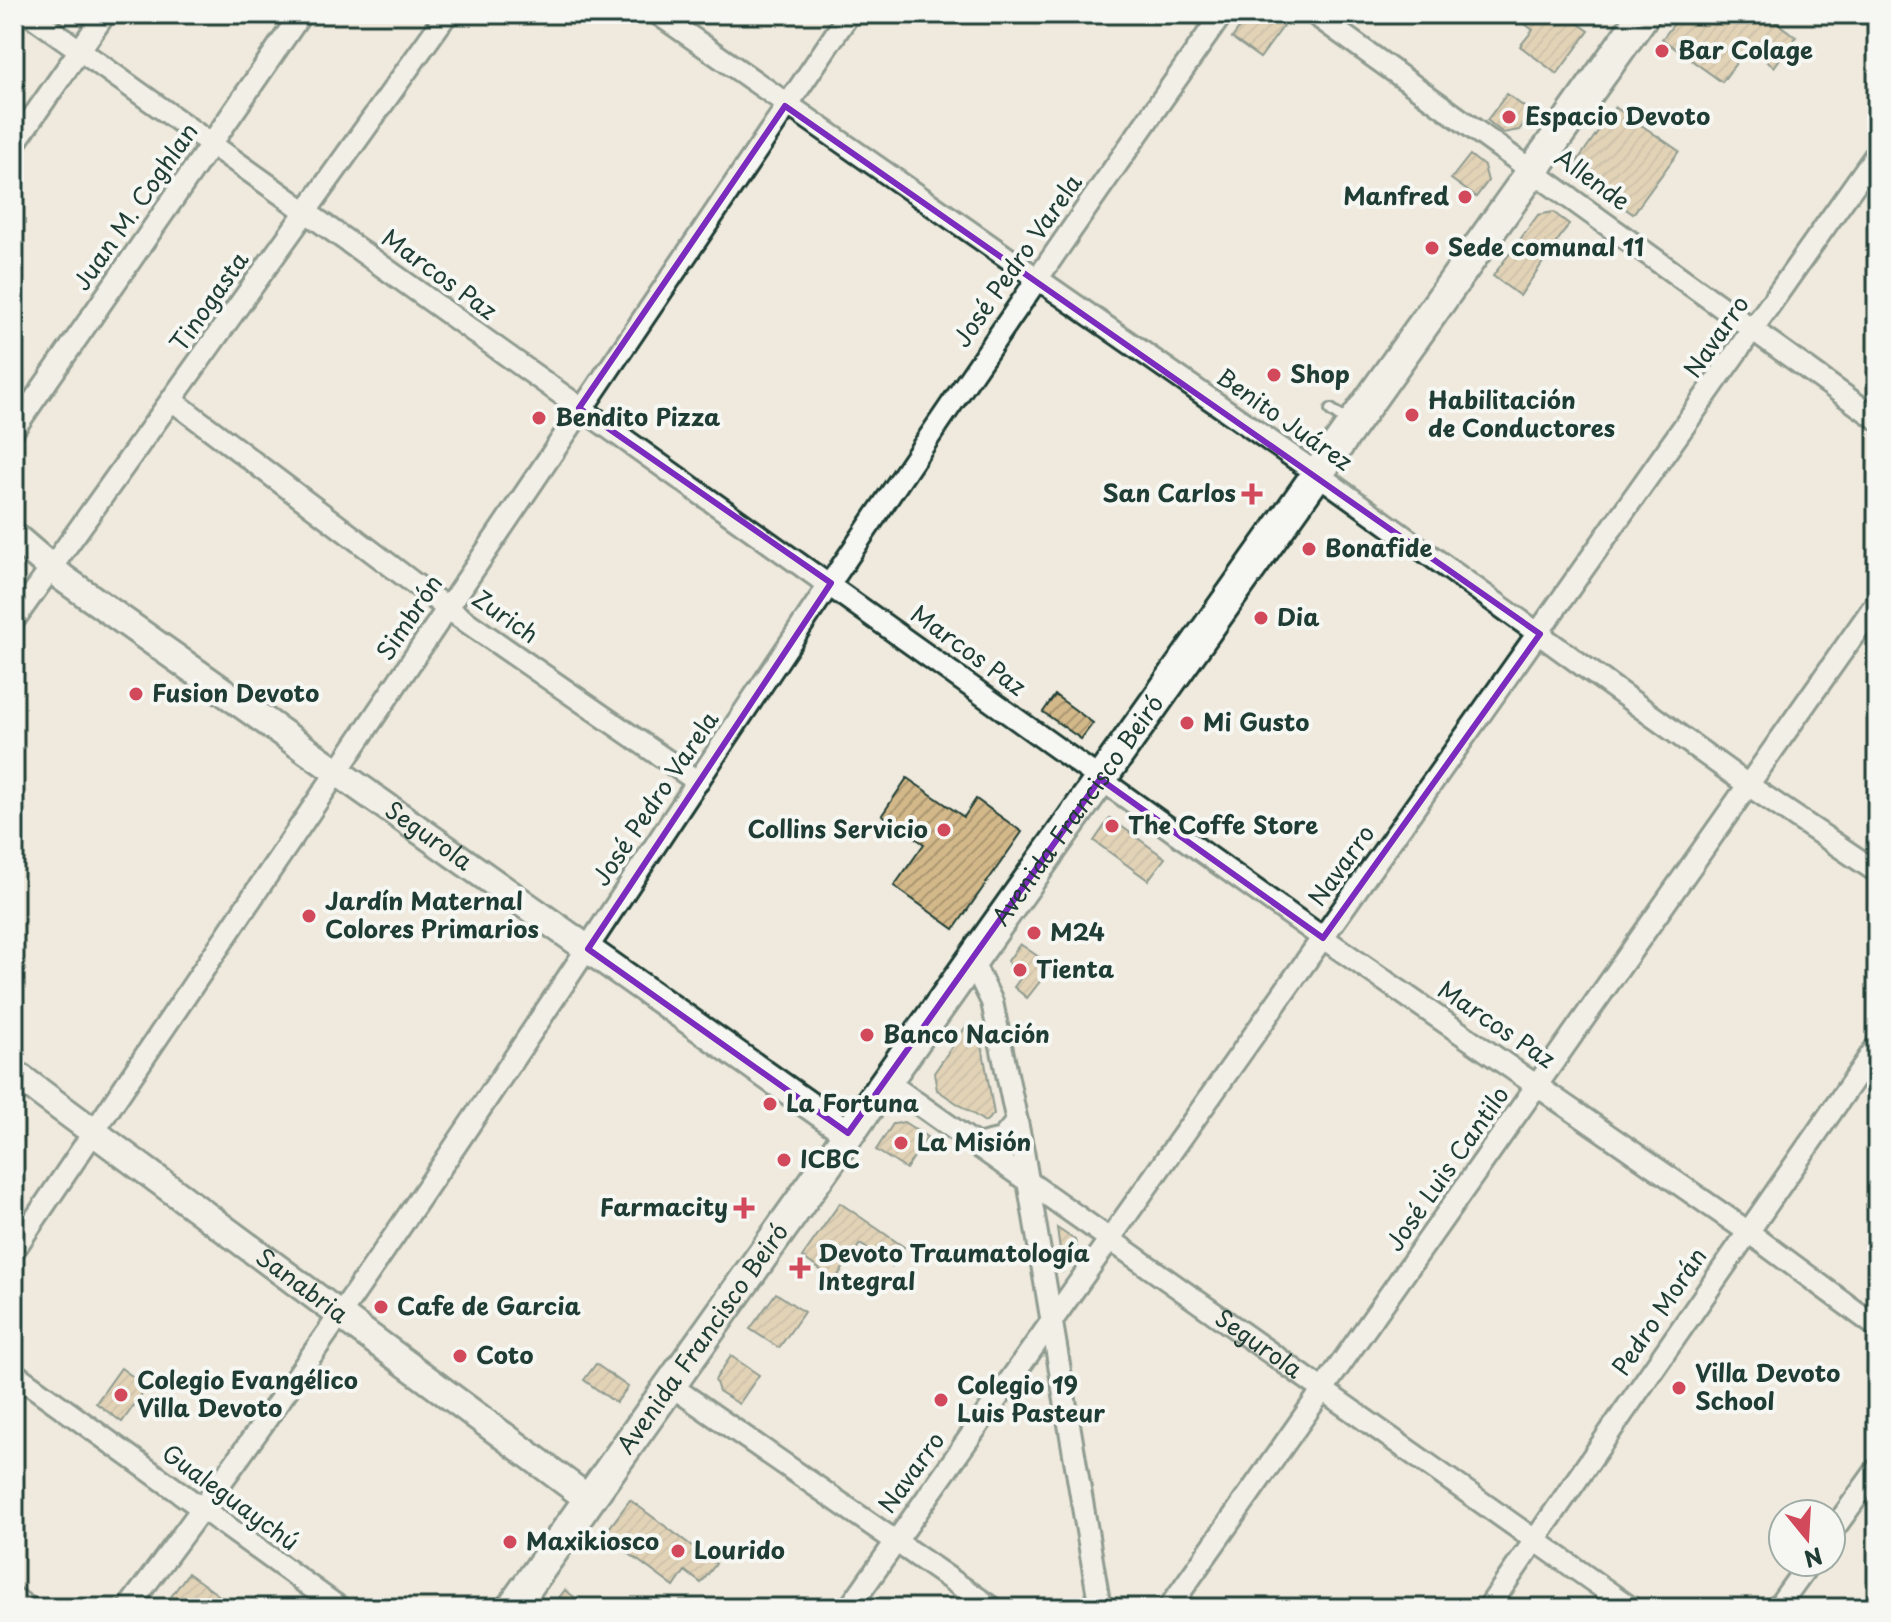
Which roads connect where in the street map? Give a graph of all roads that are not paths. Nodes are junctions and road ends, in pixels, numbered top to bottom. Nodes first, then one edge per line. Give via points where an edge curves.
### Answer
1 (29, 14) edge
2 (105, 14) edge
3 (301, 14) edge
4 (447, 14) edge
5 (658, 14) edge
6 (849, 14) edge
7 (1222, 14) edge
8 (1314, 14) edge
9 (1644, 14) edge
10 (80, 51) junction
11 (785, 106) junction
12 (14, 144) edge
13 (211, 145) junction
14 (1877, 153) edge
15 (1531, 168) junction
16 (306, 211) junction
17 (1035, 279) junction
18 (1753, 331) junction
19 (173, 401) junction
20 (579, 408) junction
21 (1877, 419) edge
22 (14, 429) edge
23 (1316, 473) junction
24 (14, 536) edge
25 (51, 570) junction
26 (831, 583) junction
27 (1877, 602) edge
28 (448, 609) junction
29 (14, 620) edge
30 (1540, 634) junction
31 (337, 772) junction
32 (1100, 779) junction
33 (698, 782) junction
34 (1748, 785) junction
35 (1877, 872) edge
36 (1323, 938) junction
37 (588, 949) junction
38 (972, 961) junction
39 (1877, 1046) edge
40 (14, 1073) edge
41 (886, 1081) junction
42 (1539, 1086) junction
43 (1017, 1121) junction
44 (95, 1133) junction
45 (848, 1133) junction
46 (977, 1145) junction
47 (1028, 1180) junction
48 (1747, 1231) junction
49 (1110, 1238) junction
50 (14, 1250) edge
51 (340, 1315) junction
52 (1052, 1324) junction
53 (1877, 1327) edge
54 (14, 1373) edge
55 (670, 1385) junction
56 (1323, 1389) junction
57 (1877, 1469) edge
58 (590, 1500) junction
59 (201, 1511) junction
60 (1847, 1511) edge
61 (896, 1540) junction
62 (1535, 1540) junction
63 (1799, 1578) edge
64 (14, 1598) edge
65 (28, 1608) edge
66 (128, 1608) edge
67 (340, 1608) edge
68 (512, 1608) edge
69 (849, 1608) edge
70 (992, 1608) edge
71 (1100, 1608) edge
72 (1169, 1608) edge
73 (1488, 1608) edge
74 (1631, 1608) edge
75 (1777, 1608) edge

1 - 10 street, Marcos Paz
2 - 10 street
3 - 13 street, Juan M. Coghlan
4 - 16 street, Tinogasta
5 - 11 street, Benito Juárez
6 - 11 street, Simbrón
7 - 17 street, José Pedro Varela
8 - 15 street, Allende
9 - 15 main road, Avenida Francisco Beiró
10 - 12 street
10 - 13 street, Marcos Paz
11 - 17 street, Benito Juárez
11 - 20 street, Simbrón
13 - 16 street, Marcos Paz
13 - 22 street, Juan M. Coghlan
14 - 18 street, Navarro
15 - 18 street, Allende
15 - 23 main road, Avenida Francisco Beiró via 1341,417
16 - 19 street, Tinogasta
16 - 20 street, Marcos Paz
17 - 23 street, Benito Juárez via 1269,435
17 - 26 street, José Pedro Varela
18 - 21 street, Allende
18 - 30 street, Navarro
19 - 25 street, Tinogasta
19 - 28 street, Zurich
20 - 26 street, Marcos Paz
20 - 28 street, Simbrón
23 - 30 street, Benito Juárez
23 - 32 main road, Avenida Francisco Beiró
24 - 25 street, Segurola
25 - 29 street, Tinogasta
25 - 31 street, Segurola
26 - 32 street, Marcos Paz
26 - 33 street, José Pedro Varela
27 - 34 street, José Luis Cantilo
28 - 31 street, Simbrón
28 - 33 street, Zurich
30 - 34 street, Benito Juárez
30 - 36 street, Navarro
31 - 37 street, Segurola
31 - 44 street, Simbrón
32 - 36 street, Marcos Paz
32 - 38 main road, Avenida Francisco Beiró
33 - 37 street, José Pedro Varela
34 - 35 street, Benito Juárez
34 - 42 street, José Luis Cantilo
36 - 42 street, Marcos Paz
36 - 49 street, Navarro
37 - 45 street, Segurola
37 - 51 street, José Pedro Varela
38 - 41 main road, Avenida Francisco Beiró
38 - 43 street via 992,1002
39 - 48 street, Pedro Morán
40 - 44 street, Sanabria
41 - 45 main road, Avenida Francisco Beiró
41 - 46 street, Segurola
42 - 48 street, Marcos Paz
42 - 56 street, José Luis Cantilo
43 - 46 street via 1002,1139
43 - 47 street
44 - 50 street, Simbrón
44 - 51 street, Sanabria
45 - 55 main road, Avenida Francisco Beiró
46 - 47 street, Segurola
47 - 49 street, Segurola
47 - 52 street
48 - 53 street, Marcos Paz
48 - 62 street, Pedro Morán
49 - 52 street, Navarro
49 - 56 street, Segurola
51 - 58 street, Sanabria
51 - 59 street, José Pedro Varela
52 - 61 street, Navarro
52 - 71 street
54 - 59 street, Gualeguaychú
55 - 58 main road, Avenida Francisco Beiró
55 - 61 street
56 - 62 street, Segurola
56 - 72 street, José Luis Cantilo
57 - 60 street
58 - 68 main road, Avenida Francisco Beiró
59 - 66 street, José Pedro Varela
59 - 67 street, Gualeguaychú
61 - 69 street, Navarro
61 - 70 street
62 - 73 street, Pedro Morán
62 - 74 street, Segurola
63 - 75 street
64 - 65 street

